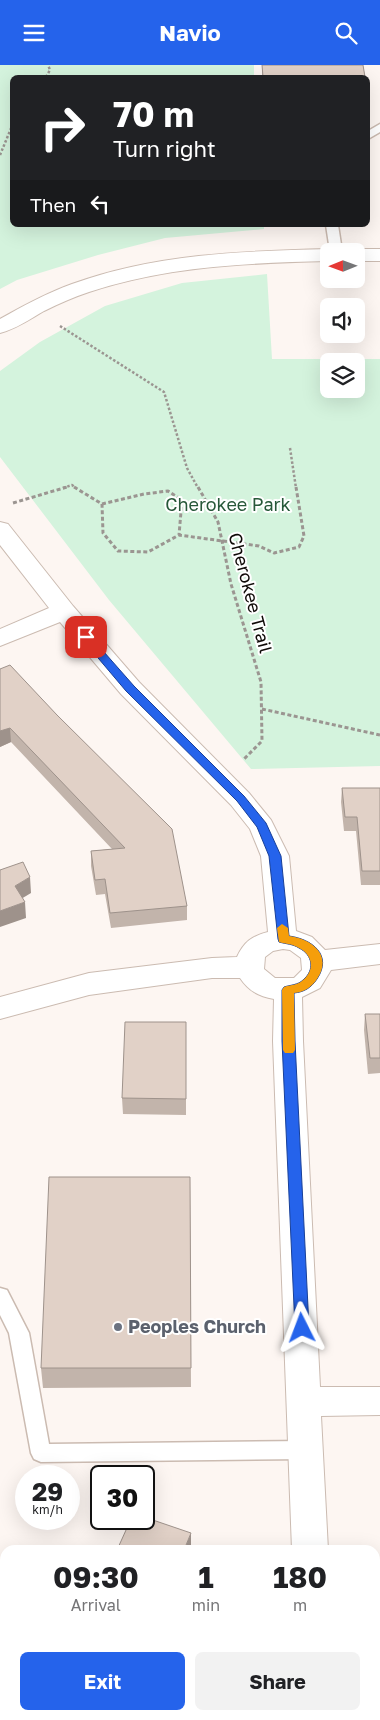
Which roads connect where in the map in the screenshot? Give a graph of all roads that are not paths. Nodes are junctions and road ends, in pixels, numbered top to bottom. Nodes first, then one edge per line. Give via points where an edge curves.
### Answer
1 (380, 127) edge
2 (370, 135) edge
3 (332, 227) edge
4 (335, 243) edge
5 (320, 255) edge
6 (365, 255) edge
7 (380, 255) edge
8 (0, 327) edge
9 (0, 529) edge
10 (64, 611) junction
11 (0, 637) edge
12 (283, 939) junction
13 (380, 954) edge
14 (317, 961) junction
15 (248, 967) junction
16 (288, 990) junction
17 (0, 1008) edge
18 (0, 1296) edge
19 (380, 1401) edge
20 (305, 1402) junction
21 (307, 1450) junction
22 (310, 1545) edge

1 - 2 lane
3 - 4 lane
5 - 8 street via 192,261 101,280 30,308
6 - 7 street
9 - 10 street
10 - 11 street
10 - 12 street via 130,688 262,825 275,856
12 - 14 street via 306,946
12 - 15 street via 272,940 253,950 248,958
13 - 14 street
14 - 16 street via 317,969 308,983
15 - 16 street via 257,982 266,987
15 - 17 street via 212,968 89,983
16 - 20 street
18 - 21 lane via 19,1333 41,1453
19 - 20 street
20 - 21 street
21 - 22 street

